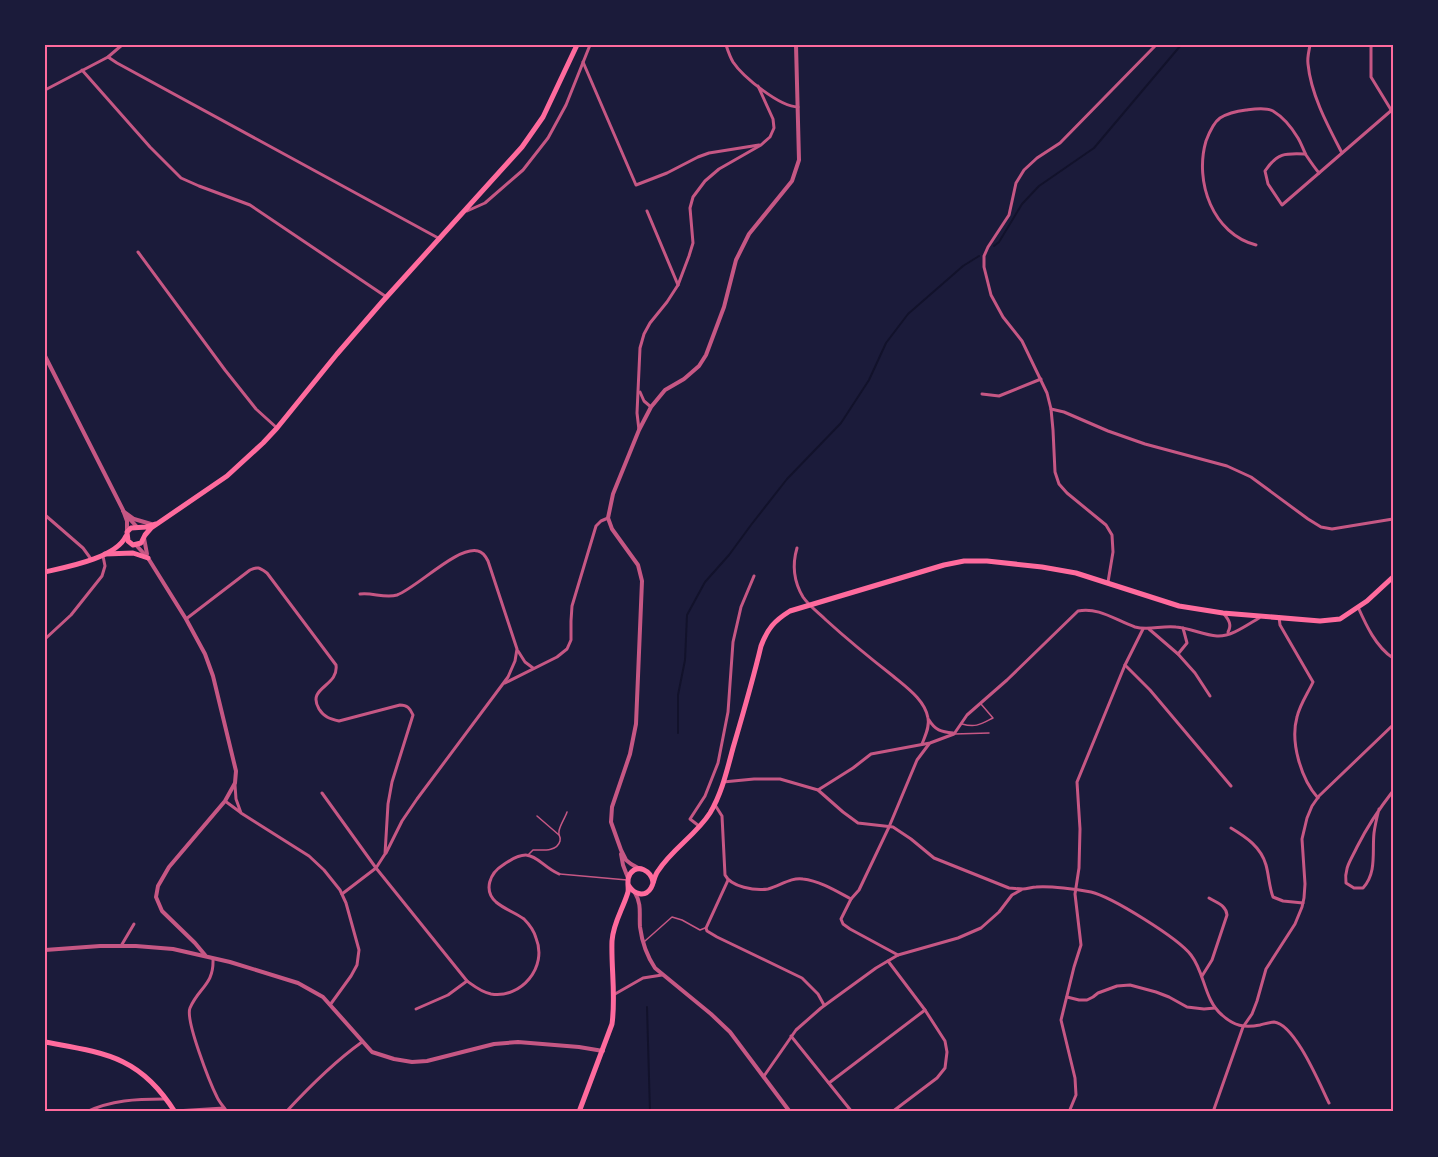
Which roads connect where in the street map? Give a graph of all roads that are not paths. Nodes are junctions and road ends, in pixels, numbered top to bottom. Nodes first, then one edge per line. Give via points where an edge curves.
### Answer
1 (122, 45) edge
2 (577, 45) edge
3 (590, 45) edge
4 (726, 45) edge
5 (796, 45) edge
6 (1156, 45) edge
7 (1310, 45) edge
8 (1372, 45) edge
9 (108, 57) junction
10 (583, 62) junction
11 (82, 70) junction
12 (758, 86) junction
13 (45, 90) edge
14 (798, 107) junction
15 (1393, 111) edge
16 (761, 145) junction
17 (1342, 153) junction
18 (1305, 154) junction
19 (1319, 173) junction
20 (465, 211) junction
21 (647, 212) dead end
22 (440, 238) junction
23 (1256, 245) dead end
24 (138, 252) dead end
25 (678, 285) junction
26 (387, 297) junction
27 (45, 356) edge
28 (1041, 379) junction
29 (639, 388) junction
30 (982, 394) dead end
31 (651, 407) junction
32 (1051, 409) junction
33 (278, 428) junction
34 (639, 430) junction
35 (123, 510) junction
36 (45, 515) edge
37 (608, 518) junction
38 (1393, 519) edge
39 (156, 524) junction
40 (137, 527) junction
41 (127, 534) junction
42 (144, 537) junction
43 (134, 545) junction
44 (117, 547) junction
45 (797, 549) dead end
46 (103, 554) junction
47 (148, 558) junction
48 (91, 559) junction
49 (45, 572) edge
50 (754, 576) dead end
51 (1393, 577) edge
52 (1108, 582) junction
53 (360, 594) dead end
54 (810, 605) junction
55 (1358, 607) junction
56 (1223, 613) junction
57 (1262, 616) junction
58 (1279, 617) junction
59 (186, 619) junction
60 (1183, 628) junction
61 (1145, 629) junction
62 (1227, 634) junction
63 (45, 639) edge
64 (518, 649) junction
65 (1178, 654) junction
66 (1393, 658) edge
67 (1125, 665) junction
68 (534, 668) junction
69 (503, 683) junction
70 (1210, 696) dead end
71 (980, 703) junction
72 (929, 719) junction
73 (961, 724) junction
74 (1393, 725) edge
75 (1391, 730) edge
76 (989, 733) dead end
77 (954, 734) junction
78 (930, 743) junction
79 (922, 744) junction
80 (723, 782) junction
81 (235, 783) junction
82 (1230, 786) dead end
83 (818, 790) junction
84 (1393, 791) edge
85 (322, 793) dead end
86 (1318, 798) junction
87 (225, 801) junction
88 (715, 805) junction
89 (1379, 809) junction
90 (567, 812) dead end
91 (241, 813) junction
92 (537, 816) dead end
93 (699, 826) junction
94 (889, 827) junction
95 (1231, 828) dead end
96 (560, 836) junction
97 (621, 850) junction
98 (385, 854) junction
99 (528, 856) junction
100 (664, 862) junction
101 (376, 868) junction
102 (642, 869) junction
103 (559, 874) joint
104 (728, 880) junction
105 (628, 882) junction
106 (653, 882) junction
107 (1022, 889) junction
108 (1075, 890) junction
109 (647, 892) junction
110 (634, 893) junction
111 (342, 894) junction
112 (1209, 898) dead end
113 (851, 899) junction
114 (1303, 903) junction
115 (622, 907) junction
116 (640, 907) junction
117 (134, 924) dead end
118 (706, 928) junction
119 (644, 943) junction
120 (121, 946) junction
121 (45, 950) edge
122 (898, 955) junction
123 (205, 956) junction
124 (213, 958) junction
125 (888, 961) junction
126 (662, 975) junction
127 (1202, 976) junction
128 (467, 981) junction
129 (614, 995) junction
130 (1067, 997) junction
131 (330, 1005) junction
132 (824, 1005) junction
133 (1215, 1008) junction
134 (416, 1009) dead end
135 (925, 1010) junction
136 (1242, 1027) junction
137 (791, 1036) junction
138 (45, 1042) edge
139 (362, 1042) junction
140 (603, 1051) junction
141 (764, 1076) junction
142 (829, 1083) junction
143 (166, 1099) junction
144 (1329, 1103) dead end
145 (226, 1110) edge
146 (86, 1112) edge
147 (175, 1112) edge
148 (286, 1112) edge
149 (579, 1112) edge
150 (790, 1112) edge
151 (852, 1112) edge
152 (892, 1112) edge
153 (1069, 1112) edge
154 (1212, 1112) edge

1 - 9 street
2 - 20 main road via 533,132
3 - 10 street
4 - 12 street via 734,63
5 - 14 street
6 - 28 street via 1060,143 1024,170 1016,183 1009,215 984,256 991,295 1022,341
7 - 17 street via 1311,82
8 - 15 street via 1371,77
9 - 11 street
9 - 22 street
10 - 16 street via 636,185 709,153
10 - 20 street via 548,138 523,170 486,203
11 - 13 street
11 - 26 street via 181,178 250,205
12 - 14 street via 776,100
12 - 16 street via 774,128
14 - 31 street via 799,160 792,181 749,234 736,260 706,355 699,366 665,390
15 - 17 street
16 - 25 street via 719,169 693,197 693,243
17 - 19 street
18 - 19 street
18 - 19 street via 1280,155 1265,171 1268,184 1282,205
18 - 23 street via 1287,123 1271,110 1236,112 1220,119 1209,132 1202,175 1207,197 1215,214 1236,237
20 - 22 main road
21 - 25 street
22 - 26 main road
24 - 33 street via 256,409
25 - 29 street via 644,334
26 - 33 main road
27 - 35 street
28 - 30 street via 999,396
28 - 32 street
29 - 31 street via 641,397
29 - 34 street
31 - 34 street
32 - 38 street via 1145,444 1227,466 1251,477 1321,527 1332,529
32 - 52 street via 1059,484 1106,525 1112,535
33 - 39 main road via 226,476
34 - 37 street via 613,494
35 - 39 street via 134,519
35 - 40 street
35 - 41 street
36 - 48 street
37 - 68 street via 596,526 572,606 567,649
37 - 97 street via 638,565 642,581 636,724 612,807 611,822
39 - 40 main road
39 - 42 main road
40 - 41 main road
40 - 42 main road
41 - 43 main road
41 - 44 main road
42 - 43 main road
42 - 47 street
43 - 44 main road
43 - 47 street
44 - 46 main road
45 - 54 street via 795,579
46 - 47 main road via 133,553
46 - 48 main road
46 - 63 street via 102,576 71,615
47 - 59 street
48 - 49 main road
50 - 93 street via 733,642 728,712 718,763 705,796 690,819
51 - 55 main road
52 - 54 main road via 1042,567 964,561
52 - 56 main road via 1179,606
53 - 64 street via 397,594 454,557 479,551 488,561
54 - 72 street via 909,689
54 - 80 main road via 782,616 767,632
55 - 58 main road via 1340,619
55 - 66 street via 1375,639
56 - 57 main road
56 - 62 street via 1230,626
57 - 58 main road
57 - 62 street
58 - 86 street via 1313,682 1296,718 1295,738 1302,771
59 - 81 street via 213,676 236,771
59 - 98 street via 250,570 260,567 336,665 335,678 317,695 316,704 321,712 339,721 400,705 411,710 388,804
60 - 61 street
60 - 62 street via 1218,636
60 - 65 street via 1186,643
61 - 65 street
61 - 67 street
61 - 71 street via 1096,610 1078,611
64 - 68 street via 525,662
64 - 69 street
65 - 70 street
67 - 82 street
67 - 108 street via 1077,782 1080,829
68 - 69 street
69 - 98 street via 402,820
71 - 73 street
71 - 73 lane via 993,718 971,726
72 - 77 street via 940,732
72 - 79 street
73 - 77 street
74 - 75 street
75 - 86 street
76 - 77 lane
77 - 78 street
78 - 79 street
78 - 94 street via 917,760
79 - 83 street via 871,754
80 - 83 street via 780,779
80 - 88 main road
81 - 87 street
81 - 91 street
83 - 94 street via 858,823
84 - 89 street
85 - 101 street
86 - 114 street via 1302,839
87 - 91 street
87 - 123 street via 169,867 156,897 162,911
88 - 93 main road
88 - 104 street via 722,816
89 - 89 street via 1348,864 1346,883 1354,888 1363,888 1372,872
90 - 96 lane
91 - 111 street via 309,856
92 - 96 lane
93 - 100 main road
94 - 107 street via 934,858 1009,888
94 - 113 street
95 - 114 street via 1244,835 1261,854 1274,897
96 - 99 lane via 555,848 533,850
97 - 102 street via 626,860
97 - 105 street
98 - 101 street
99 - 103 street
99 - 128 street via 513,858 500,866 489,883 496,902 523,919 537,940 539,952 534,975 514,991 503,994 484,992
100 - 102 main road
100 - 106 main road
101 - 111 street
101 - 128 street
102 - 105 main road via 633,871
102 - 106 main road via 651,874
103 - 105 lane
104 - 113 street via 742,887 766,889 801,878
104 - 118 street
105 - 110 main road
105 - 115 main road
106 - 109 main road
107 - 108 street
107 - 122 street via 981,928
108 - 127 street via 1108,898 1171,937 1191,955
108 - 130 street via 1081,945
109 - 110 main road
109 - 116 street
110 - 115 main road
110 - 116 street
111 - 131 street via 359,950 357,965
112 - 127 street via 1224,907 1227,915 1212,960
113 - 122 street via 841,919 843,924
114 - 136 street via 1295,924 1266,969 1252,1014
115 - 129 main road via 612,940
116 - 119 street
117 - 120 street
118 - 119 lane via 700,930 672,917
118 - 132 street via 717,938 802,978
119 - 126 street via 649,959
120 - 121 street
120 - 123 street
122 - 125 street
123 - 124 street
124 - 131 street via 298,983
124 - 145 street via 214,971 188,1011 205,1066
125 - 132 street
125 - 135 street
126 - 129 street via 644,978
126 - 141 street via 730,1032
127 - 133 street
128 - 134 street
129 - 140 main road via 612,1024
130 - 133 street via 1086,1000 1117,986 1130,986 1156,992 1187,1007
130 - 153 street via 1061,1020 1076,1095
131 - 139 street
132 - 137 street
133 - 136 street
135 - 142 street
135 - 152 street via 945,1041 945,1068
136 - 144 street via 1274,1022 1286,1027
136 - 154 street
137 - 141 street
137 - 142 street
138 - 143 main road via 120,1059 147,1077
139 - 140 street via 372,1052 412,1062 510,1042
139 - 148 street
140 - 149 main road
141 - 150 street
142 - 151 street
143 - 146 street via 118,1101
143 - 147 main road
145 - 147 street

